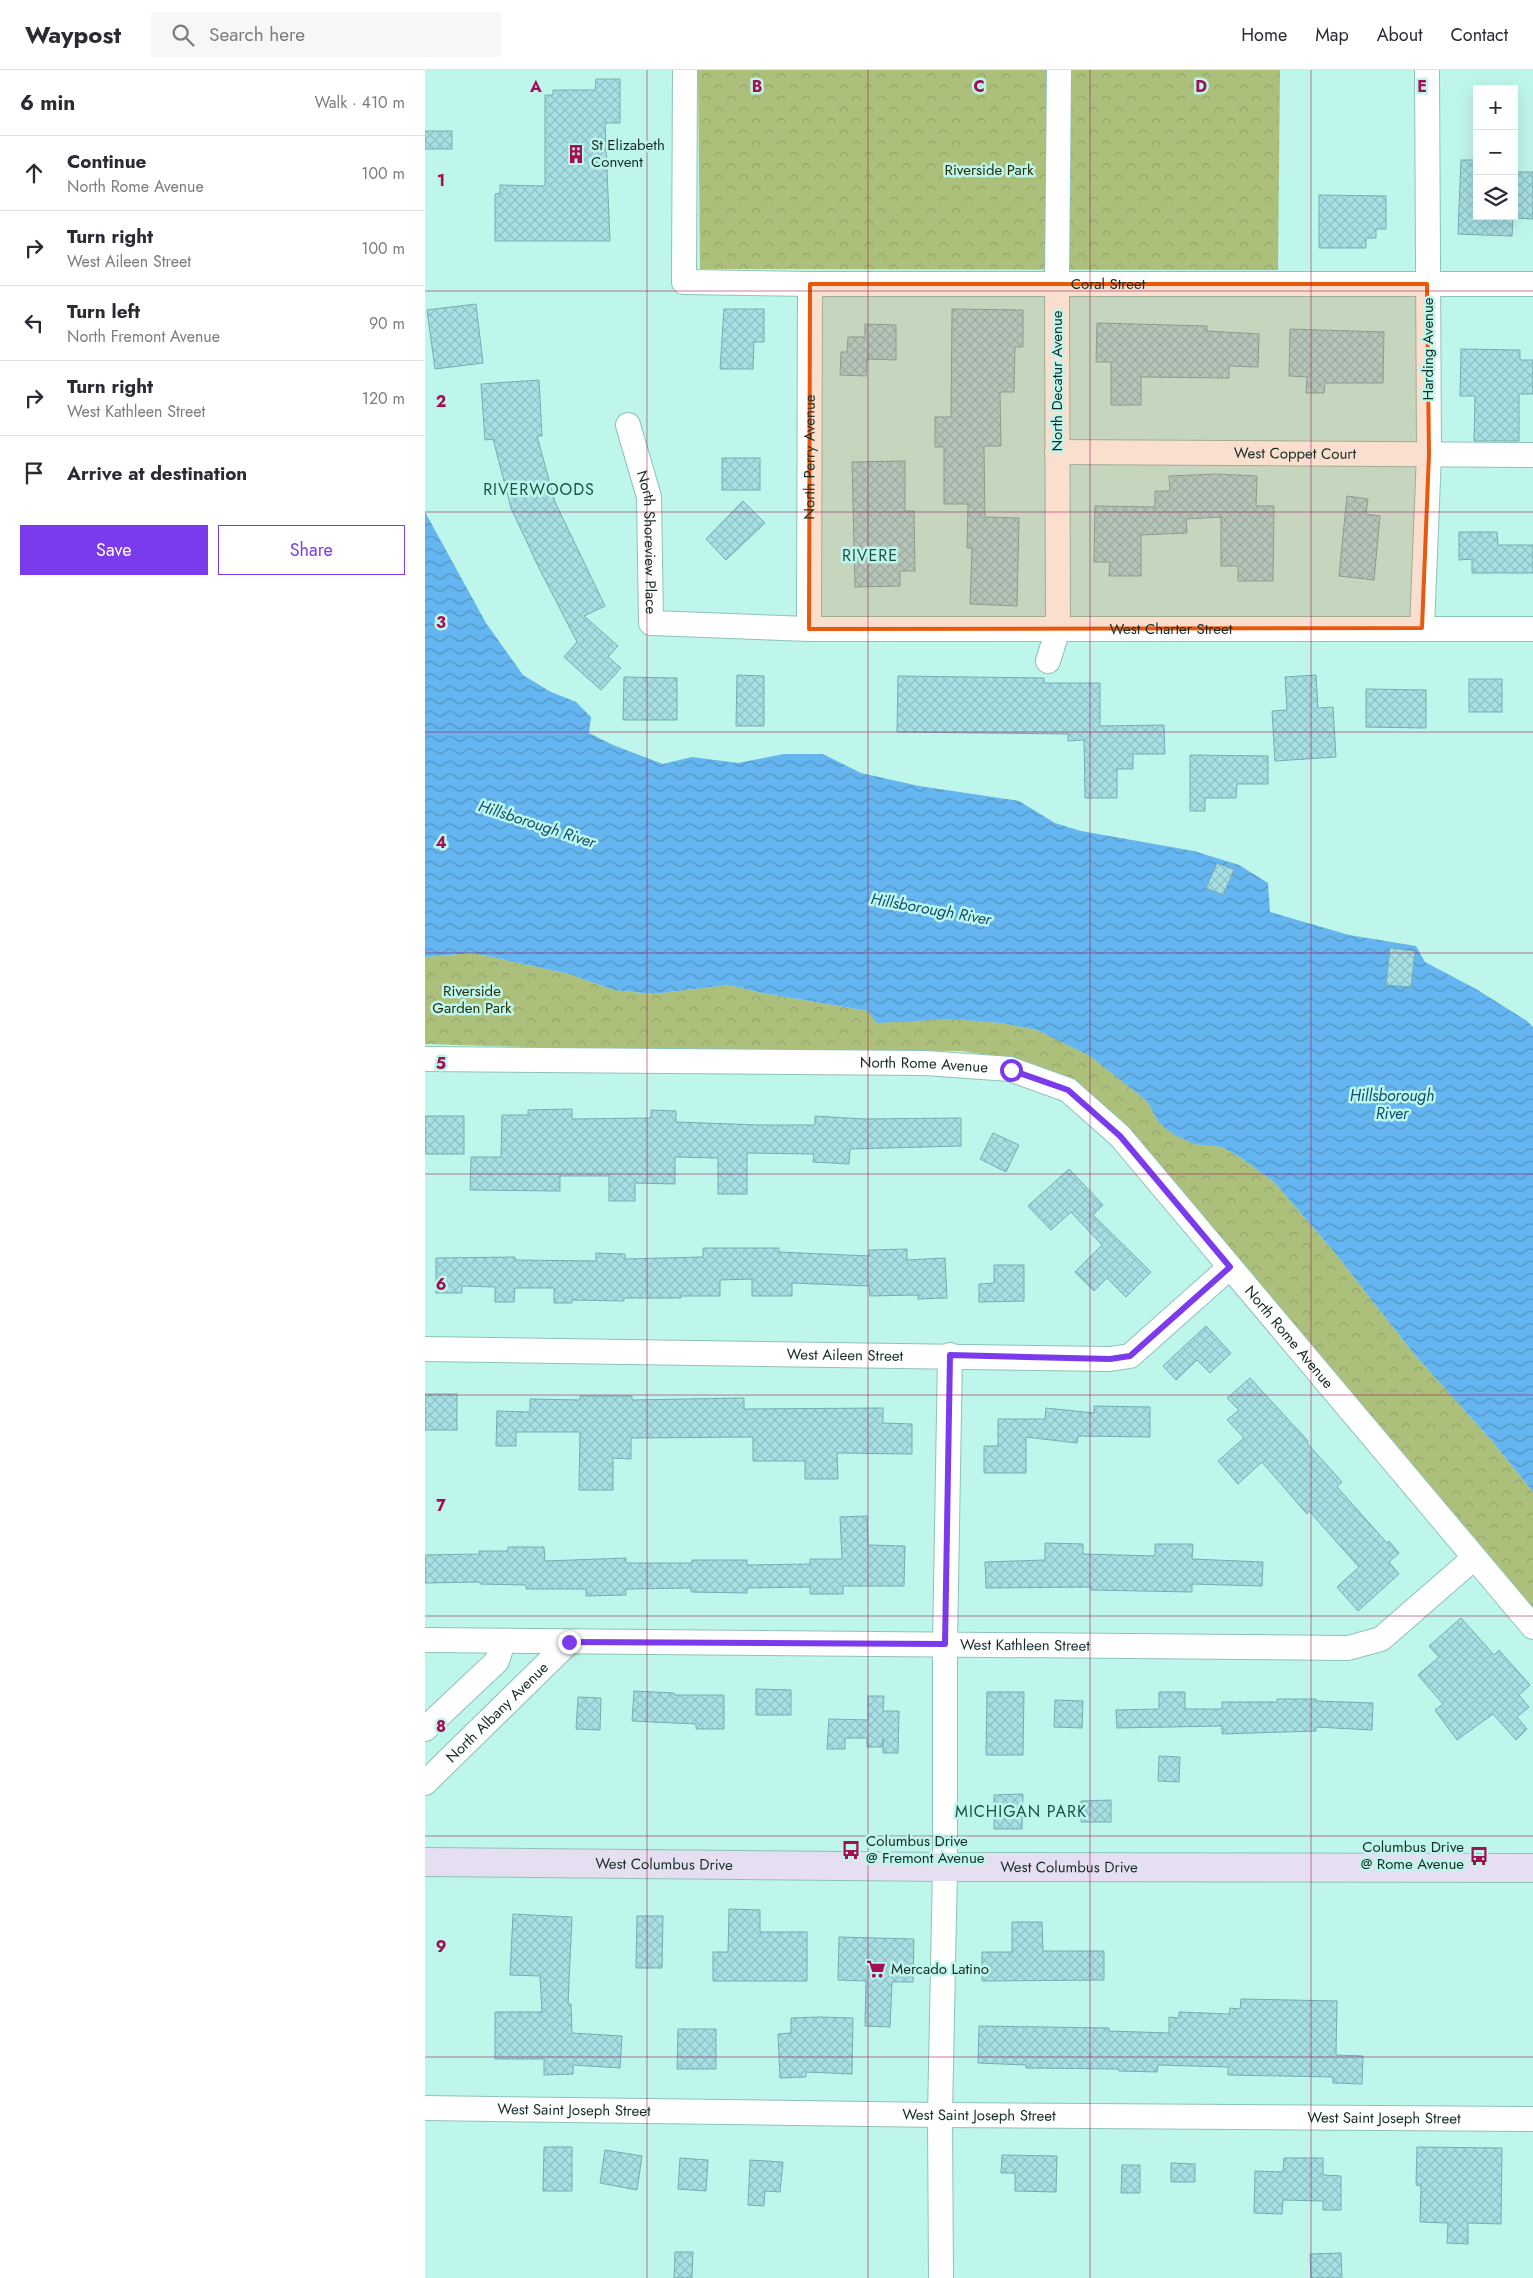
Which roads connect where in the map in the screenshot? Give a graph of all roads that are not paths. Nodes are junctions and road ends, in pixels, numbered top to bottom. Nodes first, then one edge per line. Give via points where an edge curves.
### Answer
1 (685, 70) edge
2 (1059, 70) edge
3 (1427, 70) edge
4 (1057, 283) junction
5 (810, 284) junction
6 (1427, 284) junction
7 (1533, 284) edge
8 (628, 425) dead end
9 (1057, 452) junction
10 (1429, 454) junction
11 (1533, 455) edge
12 (1422, 628) junction
13 (809, 629) junction
14 (1058, 629) junction
15 (1533, 629) edge
16 (1048, 661) dead end
17 (425, 1059) edge
18 (1230, 1267) junction
19 (425, 1349) edge
20 (950, 1355) junction
21 (1474, 1558) junction
22 (1533, 1627) edge
23 (425, 1640) edge
24 (503, 1642) junction
25 (569, 1642) junction
26 (945, 1644) junction
27 (425, 1729) edge
28 (425, 1783) edge
29 (425, 1862) edge
30 (945, 1867) junction
31 (1533, 1868) edge
32 (425, 2108) edge
33 (940, 2115) junction
34 (1533, 2119) edge
35 (941, 2278) edge

1 - 5 street, Coral Street via 685,282
2 - 4 street, North Decatur Avenue
3 - 6 street, Harding Avenue
4 - 5 street, Coral Street
4 - 6 street, Coral Street
4 - 9 street, North Decatur Avenue
5 - 13 street, North Perry Avenue
6 - 7 street, Coral Street
6 - 10 street, Harding Avenue
8 - 13 street, North Shoreview Place via 649,497 651,623
9 - 10 street, West Coppet Court
9 - 14 street, North Decatur Avenue
10 - 11 street, West Coppet Court
10 - 12 street, Harding Avenue
12 - 14 street, West Charter Street
12 - 15 street, West Charter Street
13 - 14 street, West Charter Street
14 - 16 street, North Decatur Avenue
17 - 18 street, North Rome Avenue via 925,1063 1011,1070 1068,1090 1120,1136
18 - 20 street, West Aileen Street via 1130,1356 1110,1359
18 - 21 street, North Rome Avenue
19 - 20 street, West Aileen Street
20 - 26 street
21 - 22 street, North Rome Avenue
21 - 26 street, West Kathleen Street via 1381,1639 1348,1648
23 - 24 street, West Kathleen Street
24 - 25 street, West Kathleen Street
24 - 27 street via 497,1661
25 - 26 street, West Kathleen Street
25 - 28 street, North Albany Avenue
26 - 30 street
29 - 30 main road, West Columbus Drive
30 - 31 main road, West Columbus Drive
30 - 33 street
32 - 33 street, West Saint Joseph Street
33 - 34 street, West Saint Joseph Street
33 - 35 street

